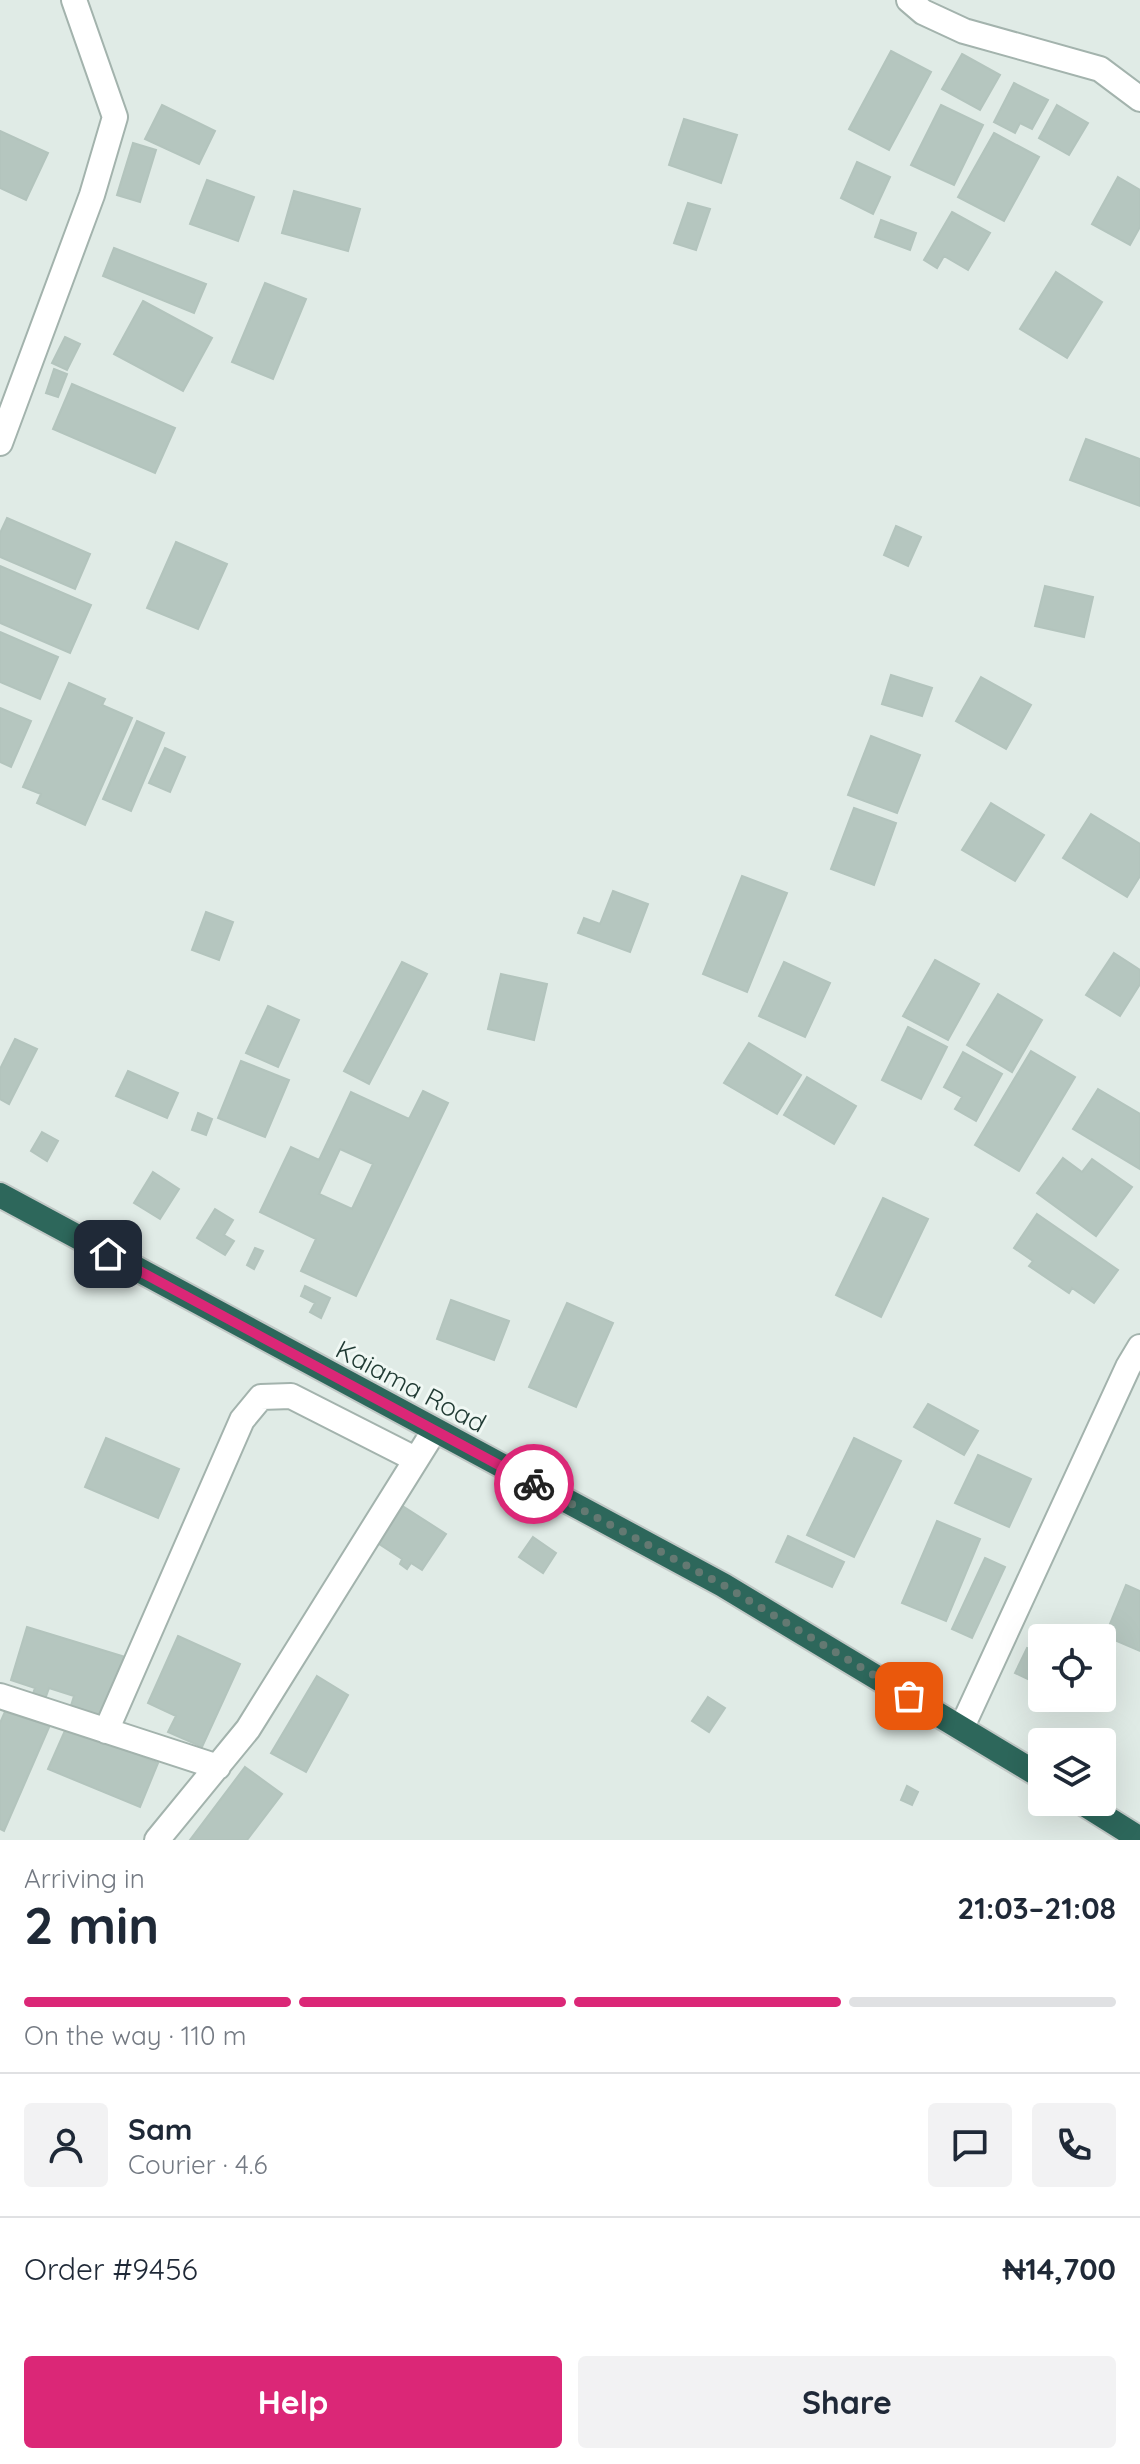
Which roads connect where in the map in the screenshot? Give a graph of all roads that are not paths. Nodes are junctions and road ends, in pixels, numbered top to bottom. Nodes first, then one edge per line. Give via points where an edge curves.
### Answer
1 (74, 0) edge
2 (909, 0) edge
3 (1140, 99) edge
4 (0, 443) edge
5 (0, 1195) edge
6 (1136, 1361) edge
7 (434, 1431) junction
8 (415, 1459) junction
9 (0, 1696) edge
10 (962, 1727) junction
11 (106, 1731) junction
12 (218, 1767) junction
13 (1028, 1768) edge
14 (1103, 1816) edge
15 (1140, 1839) edge
16 (157, 1840) edge

1 - 4 street via 115,117 92,195
2 - 3 street via 964,31 1100,69
5 - 7 highway, Kaiama Road
6 - 10 street
7 - 8 street
7 - 10 highway, Kaiama Road via 723,1585
8 - 11 street via 291,1396 261,1397 242,1420
8 - 12 street via 248,1729
9 - 11 street
10 - 13 highway, Kaiama Road
11 - 12 street
12 - 16 street
14 - 15 highway

